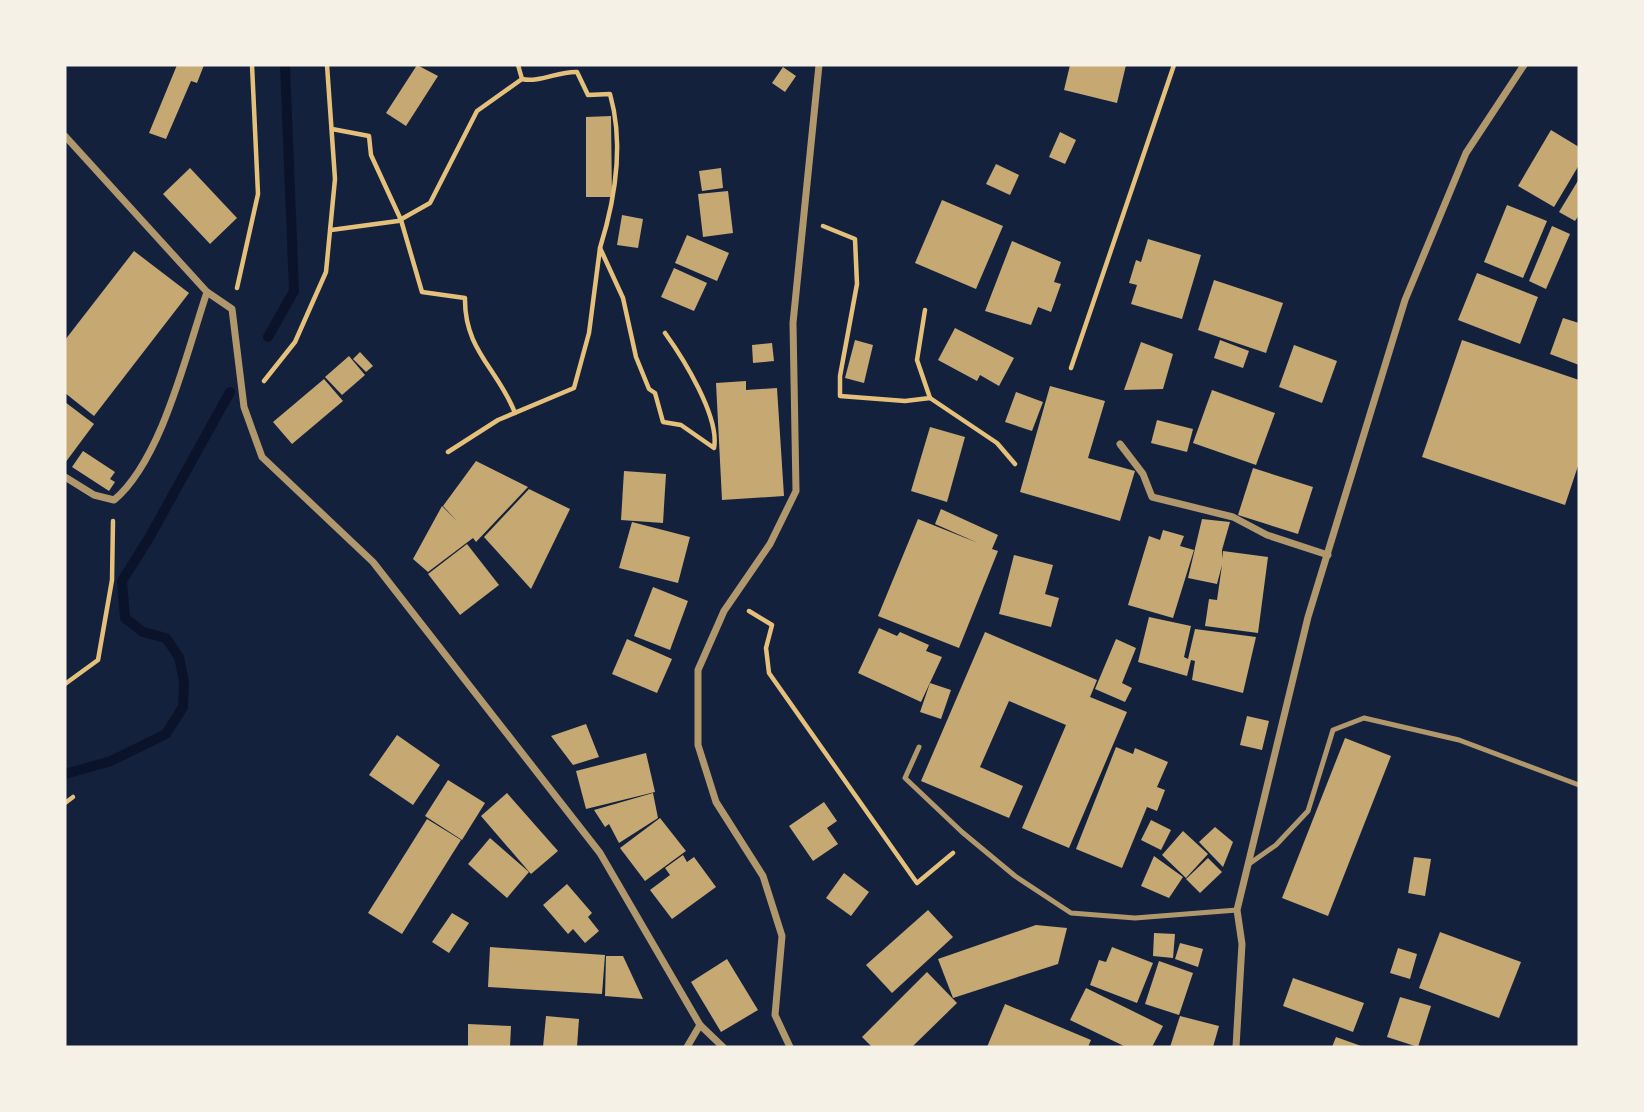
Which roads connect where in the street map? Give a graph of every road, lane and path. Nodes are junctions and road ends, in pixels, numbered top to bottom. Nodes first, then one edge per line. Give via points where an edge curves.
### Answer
1 (252, 65) edge
2 (327, 65) edge
3 (518, 65) edge
4 (819, 65) edge
5 (1174, 65) edge
6 (1524, 65) edge
7 (522, 79) junction
8 (332, 129) junction
9 (65, 136) edge
10 (803, 217) junction
11 (401, 220) junction
12 (331, 230) junction
13 (600, 248) junction
14 (207, 292) junction
15 (232, 309) junction
16 (925, 310) dead end
17 (665, 333) dead end
18 (1071, 368) dead end
19 (930, 398) junction
20 (244, 407) junction
21 (515, 413) junction
22 (1120, 444) dead end
23 (448, 452) dead end
24 (1015, 464) dead end
25 (65, 477) edge
26 (114, 500) junction
27 (1328, 555) junction
28 (732, 600) junction
29 (65, 684) edge
30 (919, 747) dead end
31 (1579, 785) edge
32 (73, 797) dead end
33 (65, 803) edge
34 (970, 839) junction
35 (1248, 864) junction
36 (1237, 910) junction
37 (700, 1025) junction
38 (687, 1047) edge
39 (723, 1047) edge
40 (790, 1047) edge
41 (1236, 1047) edge

1 - 15 path via 258,194
2 - 8 path
3 - 7 path
4 - 10 street
5 - 18 path
6 - 27 street via 1466,153 1405,300
7 - 11 path via 477,111 430,203
7 - 13 path via 577,72 588,95 610,94 617,118 615,171 611,215
8 - 11 path via 369,136 371,155
8 - 12 path
9 - 14 street
10 - 19 path via 855,239 857,285 840,396 905,401
10 - 28 street via 793,323 796,491 770,544
11 - 12 path
11 - 21 path via 422,292 465,298 464,322
12 - 20 path via 326,272 295,342
13 - 17 path via 623,298 636,357 655,393 663,422 681,425 714,448 711,420 682,357
13 - 21 path via 589,333 574,388
14 - 15 street
14 - 26 street via 160,432
15 - 20 street
16 - 19 path via 917,360
19 - 24 path via 997,443
20 - 37 street via 262,457 373,562 600,853
21 - 23 path
22 - 27 street via 1143,474 1152,498 1233,517 1267,535
25 - 26 street via 94,495
26 - 29 path via 112,580 98,660
27 - 35 street via 1308,617
28 - 34 path via 772,625 766,648 769,673 917,883
28 - 40 street via 698,670 698,745 716,802 763,876 782,936 775,1015
30 - 34 lane via 905,778
31 - 35 lane via 1459,740 1364,718 1333,730 1308,811 1276,845
32 - 33 path
34 - 36 lane via 1070,913 1135,918
35 - 36 street
36 - 41 street via 1242,944
37 - 38 street
37 - 39 street

